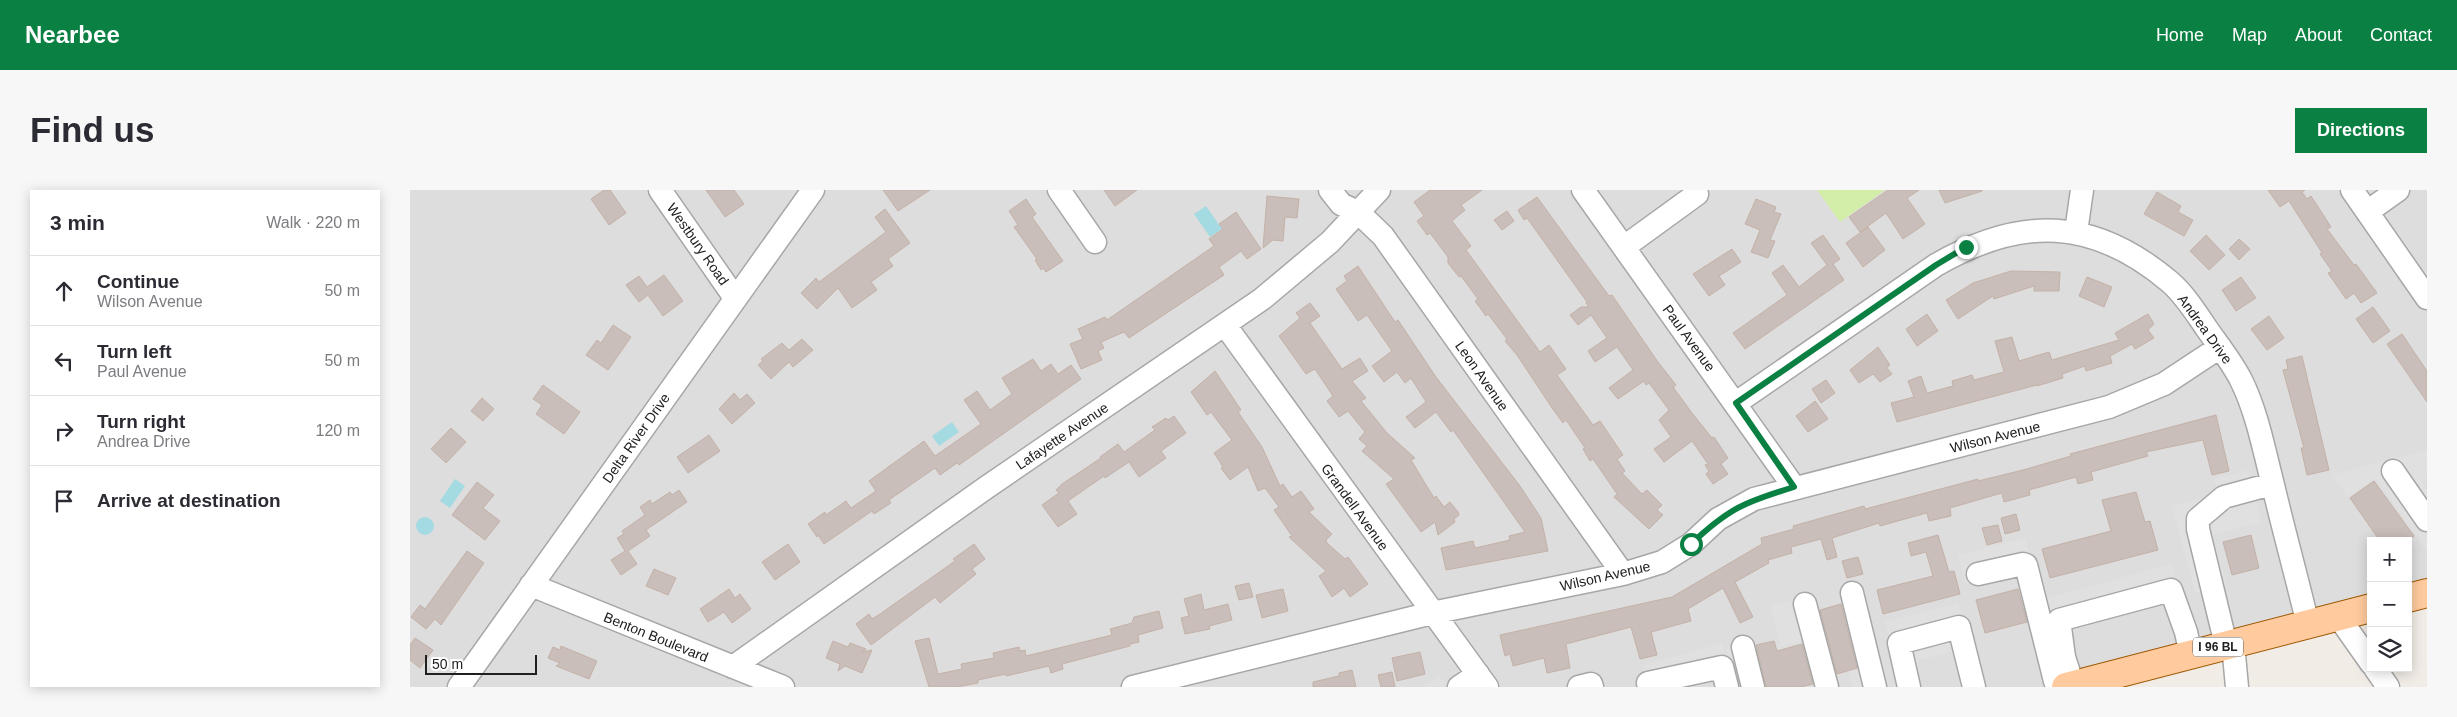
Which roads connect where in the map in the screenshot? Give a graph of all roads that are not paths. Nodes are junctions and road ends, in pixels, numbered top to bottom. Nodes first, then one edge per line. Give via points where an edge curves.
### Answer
1 (660, 190) edge
2 (813, 190) edge
3 (1059, 190) edge
4 (1330, 190) edge
5 (1379, 190) edge
6 (1583, 190) edge
7 (2082, 190) edge
8 (2352, 190) edge
9 (2398, 190) edge
10 (1697, 194) dead end
11 (2367, 212) junction
12 (1359, 213) junction
13 (2076, 232) junction
14 (1095, 242) dead end
15 (1624, 247) junction
16 (735, 298) junction
17 (2427, 298) edge
18 (1225, 325) junction
19 (2220, 347) junction
20 (1736, 403) junction
21 (2393, 471) dead end
22 (2272, 484) junction
23 (1794, 487) junction
24 (2427, 520) edge
25 (1623, 574) junction
26 (1978, 574) dead end
27 (531, 586) junction
28 (2427, 592) edge
29 (1852, 593) dead end
30 (2412, 597) edge
31 (1805, 604) dead end
32 (2367, 609) edge
33 (1432, 613) junction
34 (2338, 616) junction
35 (2308, 625) junction
36 (2229, 645) junction
37 (1742, 647) dead end
38 (2191, 655) junction
39 (2367, 657) edge
40 (733, 667) junction
41 (2378, 672) edge
42 (1482, 681) edge
43 (466, 684) edge
44 (2065, 686) edge
45 (783, 687) edge
46 (1133, 687) edge
47 (1459, 687) edge
48 (1578, 687) edge
49 (1592, 687) edge
50 (1650, 687) edge
51 (1727, 687) edge
52 (1753, 687) edge
53 (1827, 687) edge
54 (1875, 687) edge
55 (1909, 687) edge
56 (1974, 687) edge
57 (2238, 687) edge
58 (2388, 687) edge

1 - 16 street, Westbury Road
2 - 16 street, Delta River Drive
3 - 14 street
4 - 12 street, Leon Avenue via 1341,204
5 - 12 street, Lafayette Avenue
6 - 15 street, Paul Avenue
7 - 13 street
8 - 11 street
9 - 11 street
10 - 15 street
11 - 17 street
12 - 18 street, Lafayette Avenue via 1305,264
12 - 25 street, Leon Avenue via 1383,236
13 - 19 street, Andrea Drive via 2100,239 2131,255 2170,282
13 - 20 street, Andrea Drive via 2028,230 1966,247
15 - 20 street, Paul Avenue
16 - 27 street, Delta River Drive
18 - 33 street, Grandell Avenue
18 - 40 street, Lafayette Avenue via 987,487
19 - 22 street, Andrea Drive via 2240,379 2251,405
19 - 23 street, Wilson Avenue via 2164,384 2109,406
20 - 23 street, Paul Avenue
21 - 24 street
22 - 35 street, Andrea Drive
22 - 36 street via 2224,497 2198,519
23 - 25 street, Wilson Avenue via 1734,508 1675,555
25 - 33 street, Wilson Avenue
26 - 44 street via 2026,565
27 - 40 street, Benton Boulevard
27 - 43 street, Delta River Drive
28 - 30 main road
29 - 54 street
31 - 53 street
32 - 34 main road, I 96 BL
33 - 42 street, Grandell Avenue
33 - 46 street, Wilson Avenue
34 - 35 main road, I 96 BL
34 - 39 street
35 - 36 main road, I 96 BL
36 - 38 main road, I 96 BL
36 - 57 street
37 - 52 street
38 - 44 main road, I 96 BL
38 - 44 street via 2171,590 2059,620
40 - 45 street, Benton Boulevard
41 - 58 street
42 - 47 street
48 - 49 street via 1591,684
50 - 51 street via 1648,683 1722,666
55 - 56 street via 1899,643 1959,627

